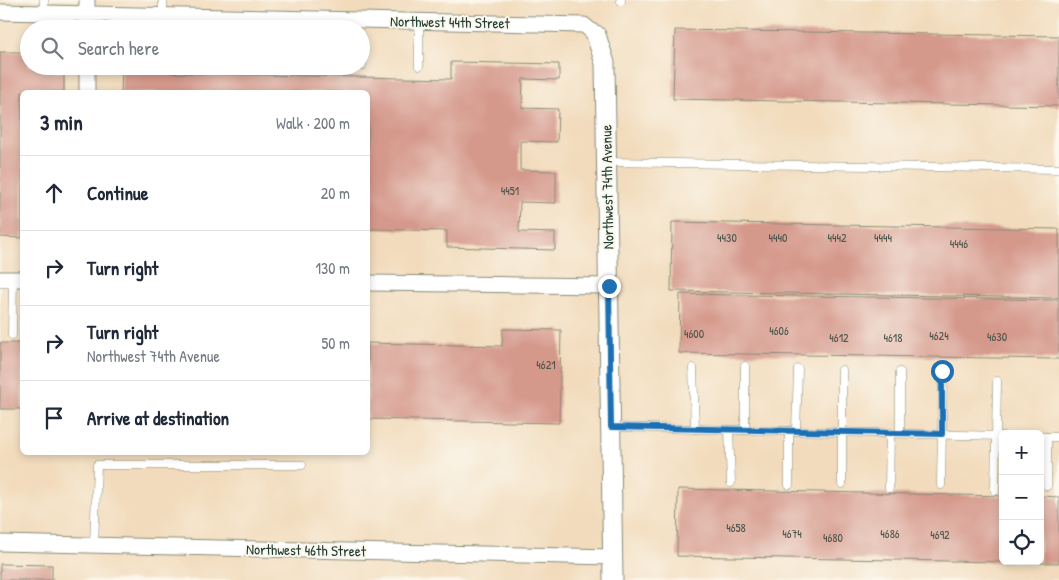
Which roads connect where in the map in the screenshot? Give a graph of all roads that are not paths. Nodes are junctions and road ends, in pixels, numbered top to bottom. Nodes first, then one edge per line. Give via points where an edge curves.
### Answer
1 (44, 6) edge
2 (163, 8) edge
3 (0, 12) edge
4 (87, 14) edge
5 (235, 20) edge
6 (419, 21) junction
7 (370, 24) edge
8 (596, 35) joint
9 (419, 66) dead end
10 (87, 75) edge
11 (87, 90) edge
12 (607, 162) junction
13 (1059, 169) edge
14 (12, 279) edge
15 (370, 283) edge
16 (609, 286) junction
17 (12, 335) dead end
18 (745, 366) dead end
19 (694, 368) dead end
20 (798, 369) dead end
21 (842, 370) dead end
22 (942, 371) dead end
23 (900, 372) dead end
24 (997, 381) dead end
25 (611, 427) junction
26 (695, 429) junction
27 (729, 430) junction
28 (745, 430) junction
29 (792, 431) junction
30 (842, 432) junction
31 (890, 433) junction
32 (900, 433) junction
33 (942, 434) junction
34 (999, 436) edge
35 (1044, 437) edge
36 (1059, 437) edge
37 (302, 465) dead end
38 (731, 483) dead end
39 (842, 484) dead end
40 (789, 485) dead end
41 (941, 486) dead end
42 (1047, 486) dead end
43 (890, 488) dead end
44 (995, 491) dead end
45 (0, 543) edge
46 (94, 545) junction
47 (612, 557) junction
48 (613, 580) edge

1 - 3 street, Northwest 44th Street
1 - 4 street, Northwest 44th Street
2 - 4 street, Northwest 44th Street
2 - 5 street, Northwest 44th Street
6 - 7 street, Northwest 44th Street
6 - 8 street, Northwest 44th Street via 584,25
6 - 9 lane
8 - 12 street, Northwest 74th Avenue via 605,63
10 - 11 street
12 - 13 lane
12 - 16 street, Northwest 74th Avenue
14 - 17 lane
15 - 16 street
16 - 25 street, Northwest 74th Avenue
18 - 28 lane
19 - 26 lane
20 - 29 lane
21 - 30 lane
22 - 33 lane
23 - 32 lane
24 - 34 lane
25 - 26 lane
25 - 47 street, Northwest 74th Avenue
26 - 27 lane
27 - 28 lane
27 - 38 lane
28 - 29 lane
29 - 30 lane
29 - 40 lane
30 - 31 lane
30 - 39 lane
31 - 32 lane
31 - 43 lane
32 - 33 lane
33 - 34 lane
33 - 41 lane
34 - 44 lane
35 - 36 lane
35 - 42 lane
37 - 46 lane via 97,465
45 - 46 street, Northwest 46th Street
46 - 47 street, Northwest 46th Street
47 - 48 street, Northwest 74th Avenue

